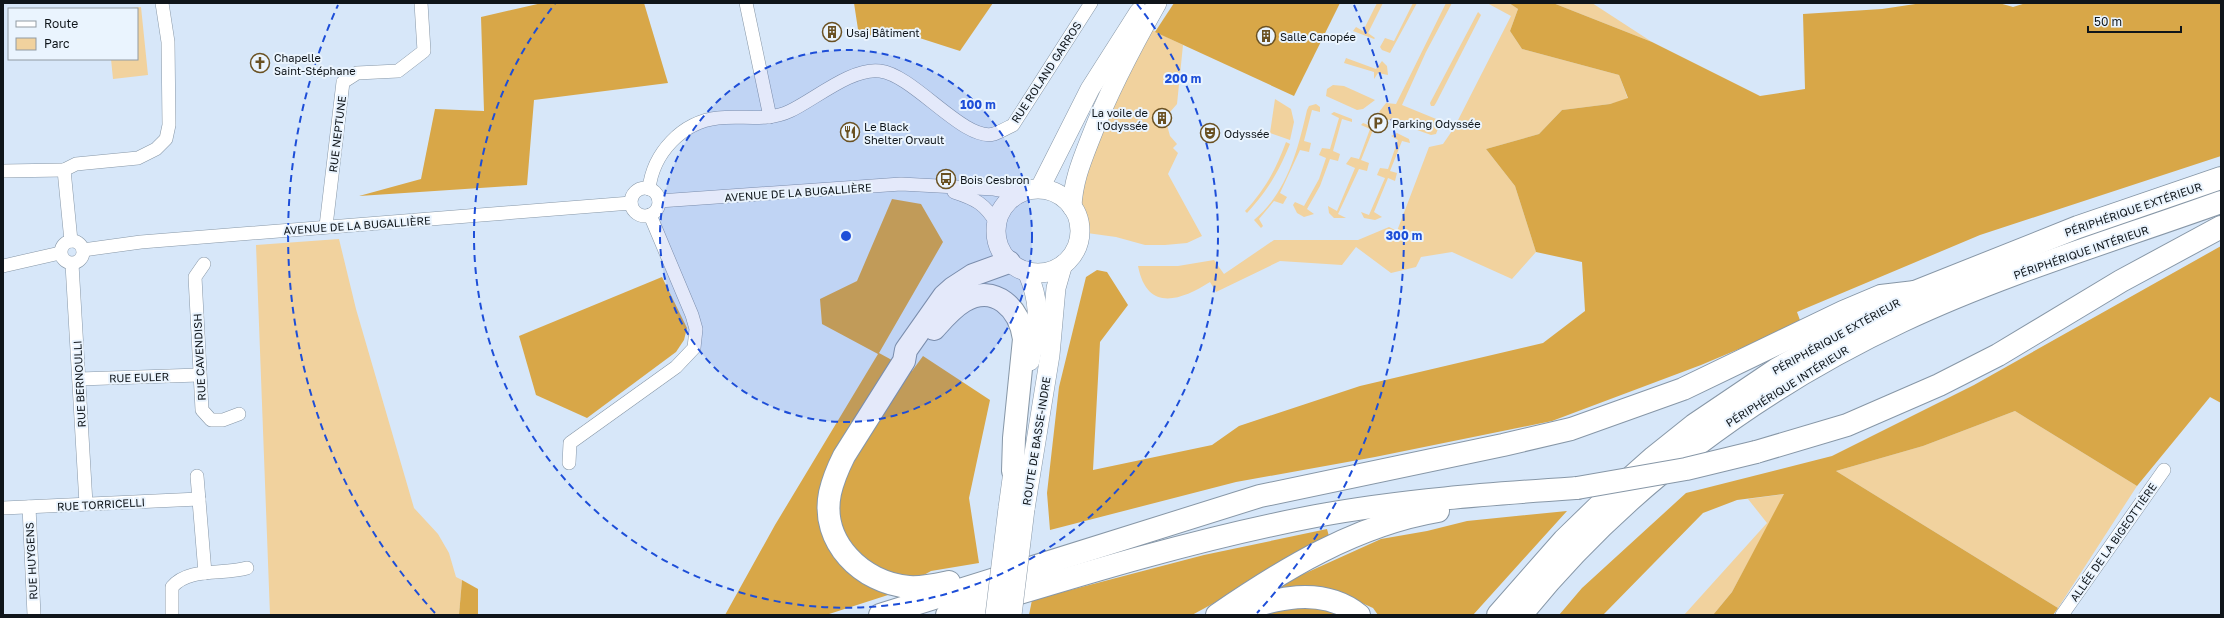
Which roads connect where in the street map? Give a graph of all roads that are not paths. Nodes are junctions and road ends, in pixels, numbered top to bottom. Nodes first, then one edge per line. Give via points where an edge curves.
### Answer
1 (162, 3) edge
2 (420, 3) edge
3 (746, 3) edge
4 (1091, 3) edge
5 (1145, 3) edge
6 (1158, 3) edge
7 (770, 117) junction
8 (3, 170) edge
9 (64, 170) junction
10 (2221, 178) edge
11 (937, 186) junction
12 (1040, 188) junction
13 (649, 189) junction
14 (1016, 193) junction
15 (659, 201) junction
16 (2221, 202) edge
17 (631, 203) junction
18 (1072, 207) junction
19 (650, 215) junction
20 (997, 224) junction
21 (326, 226) junction
22 (2221, 227) edge
23 (71, 241) junction
24 (83, 250) junction
25 (60, 253) junction
26 (72, 264) junction
27 (204, 264) dead end
28 (3, 266) edge
29 (1018, 267) junction
30 (1062, 267) junction
31 (1915, 292) junction
32 (904, 361) junction
33 (199, 375) junction
34 (79, 379) junction
35 (239, 414) dead end
36 (569, 463) dead end
37 (2164, 470) dead end
38 (1013, 471) junction
39 (197, 476) dead end
40 (1577, 488) junction
41 (199, 499) junction
42 (86, 504) junction
43 (29, 507) junction
44 (3, 508) edge
45 (1017, 508) junction
46 (247, 568) dead end
47 (205, 572) junction
48 (1008, 575) junction
49 (34, 615) edge
50 (172, 615) edge
51 (880, 615) edge
52 (947, 615) edge
53 (995, 615) edge
54 (1012, 615) edge
55 (1217, 615) edge
56 (1230, 615) edge
57 (1359, 615) edge
58 (1498, 615) edge
59 (1521, 615) edge
60 (2062, 615) edge

1 - 9 street via 168,42 169,125 166,139 156,149 138,158 76,164
2 - 21 street, RUE NEPTUNE via 424,51 398,71 357,73 344,82
3 - 7 street
4 - 7 street, RUE ROLAND GARROS via 1013,125 993,134 972,131 896,75 879,70 856,74 790,111
5 - 12 main road via 1090,89
6 - 18 main road via 1107,95 1073,186
7 - 13 street, RUE ROLAND GARROS via 718,118 682,131 671,141 657,162
8 - 9 street
9 - 23 street
10 - 31 highway, PÉRIPHÉRIQUE EXTÉRIEUR via 2078,227
11 - 14 street, AVENUE DE LA BUGALLIÈRE via 994,189
11 - 15 street, AVENUE DE LA BUGALLIÈRE via 901,184
11 - 20 street, AVENUE DE LA BUGALLIÈRE via 968,196 982,204
12 - 14 main road
12 - 18 main road via 1056,193
13 - 15 street via 656,193
13 - 17 street via 636,191
14 - 20 main road via 1002,210
15 - 19 street via 657,210
16 - 59 highway, PÉRIPHÉRIQUE INTÉRIEUR via 2028,270 1935,306 1854,345 1804,373 1694,447 1634,498 1557,574
17 - 19 street via 637,214
17 - 21 street, AVENUE DE LA BUGALLIÈRE
18 - 30 main road via 1079,223 1080,237 1074,253
19 - 36 street via 692,315 696,329 694,348 656,383 570,443
20 - 29 main road via 996,237 999,249
21 - 24 street, AVENUE DE LA BUGALLIÈRE via 141,242
22 - 40 highway, bridge via 2121,281 1998,355 1939,385 1847,424 1756,452 1686,469
23 - 24 street via 80,244
23 - 25 street via 62,246
24 - 26 street via 82,258
25 - 26 street via 63,260
25 - 28 street
26 - 34 street, RUE BERNOULLI
27 - 33 street, RUE CAVENDISH via 195,277
29 - 30 main road via 1040,272
29 - 32 highway via 973,275 944,296 906,350
29 - 38 main road, ROUTE DE BASSE-INDRE via 1036,292 1038,308
30 - 45 main road, ROUTE DE BASSE-INDRE via 1056,288 1050,355
31 - 48 highway via 1881,296 1683,389 1571,429 1260,496
31 - 58 highway, PÉRIPHÉRIQUE EXTÉRIEUR via 1777,369 1694,425 1600,505
32 - 38 highway via 913,355 951,310 964,301 977,296 994,296 1009,305 1017,314 1024,339
32 - 48 highway via 836,472 829,503 830,521 837,542 851,562 867,574 895,585 924,587 986,572
33 - 34 street, RUE EULER
33 - 35 street, RUE CAVENDISH via 202,410 211,420 223,420
34 - 42 street, RUE BERNOULLI
37 - 60 street, ALLÉE DE LA BIGEOTTIÈRE
38 - 45 main road, ROUTE DE BASSE-INDRE
39 - 41 street
40 - 52 highway via 1429,499 1316,516 1207,539
40 - 55 highway via 1417,515 1344,539 1271,578
41 - 42 street, RUE TORRICELLI
41 - 47 street
42 - 43 street, RUE TORRICELLI
43 - 44 street, RUE TORRICELLI
43 - 49 street, RUE HUYGENS
45 - 53 main road, ROUTE DE BASSE-INDRE, bridge
45 - 54 main road, ROUTE DE BASSE-INDRE, bridge
46 - 47 street via 235,572
47 - 50 street via 178,579 172,587
48 - 51 highway
56 - 57 highway via 1265,602 1299,597 1328,599

